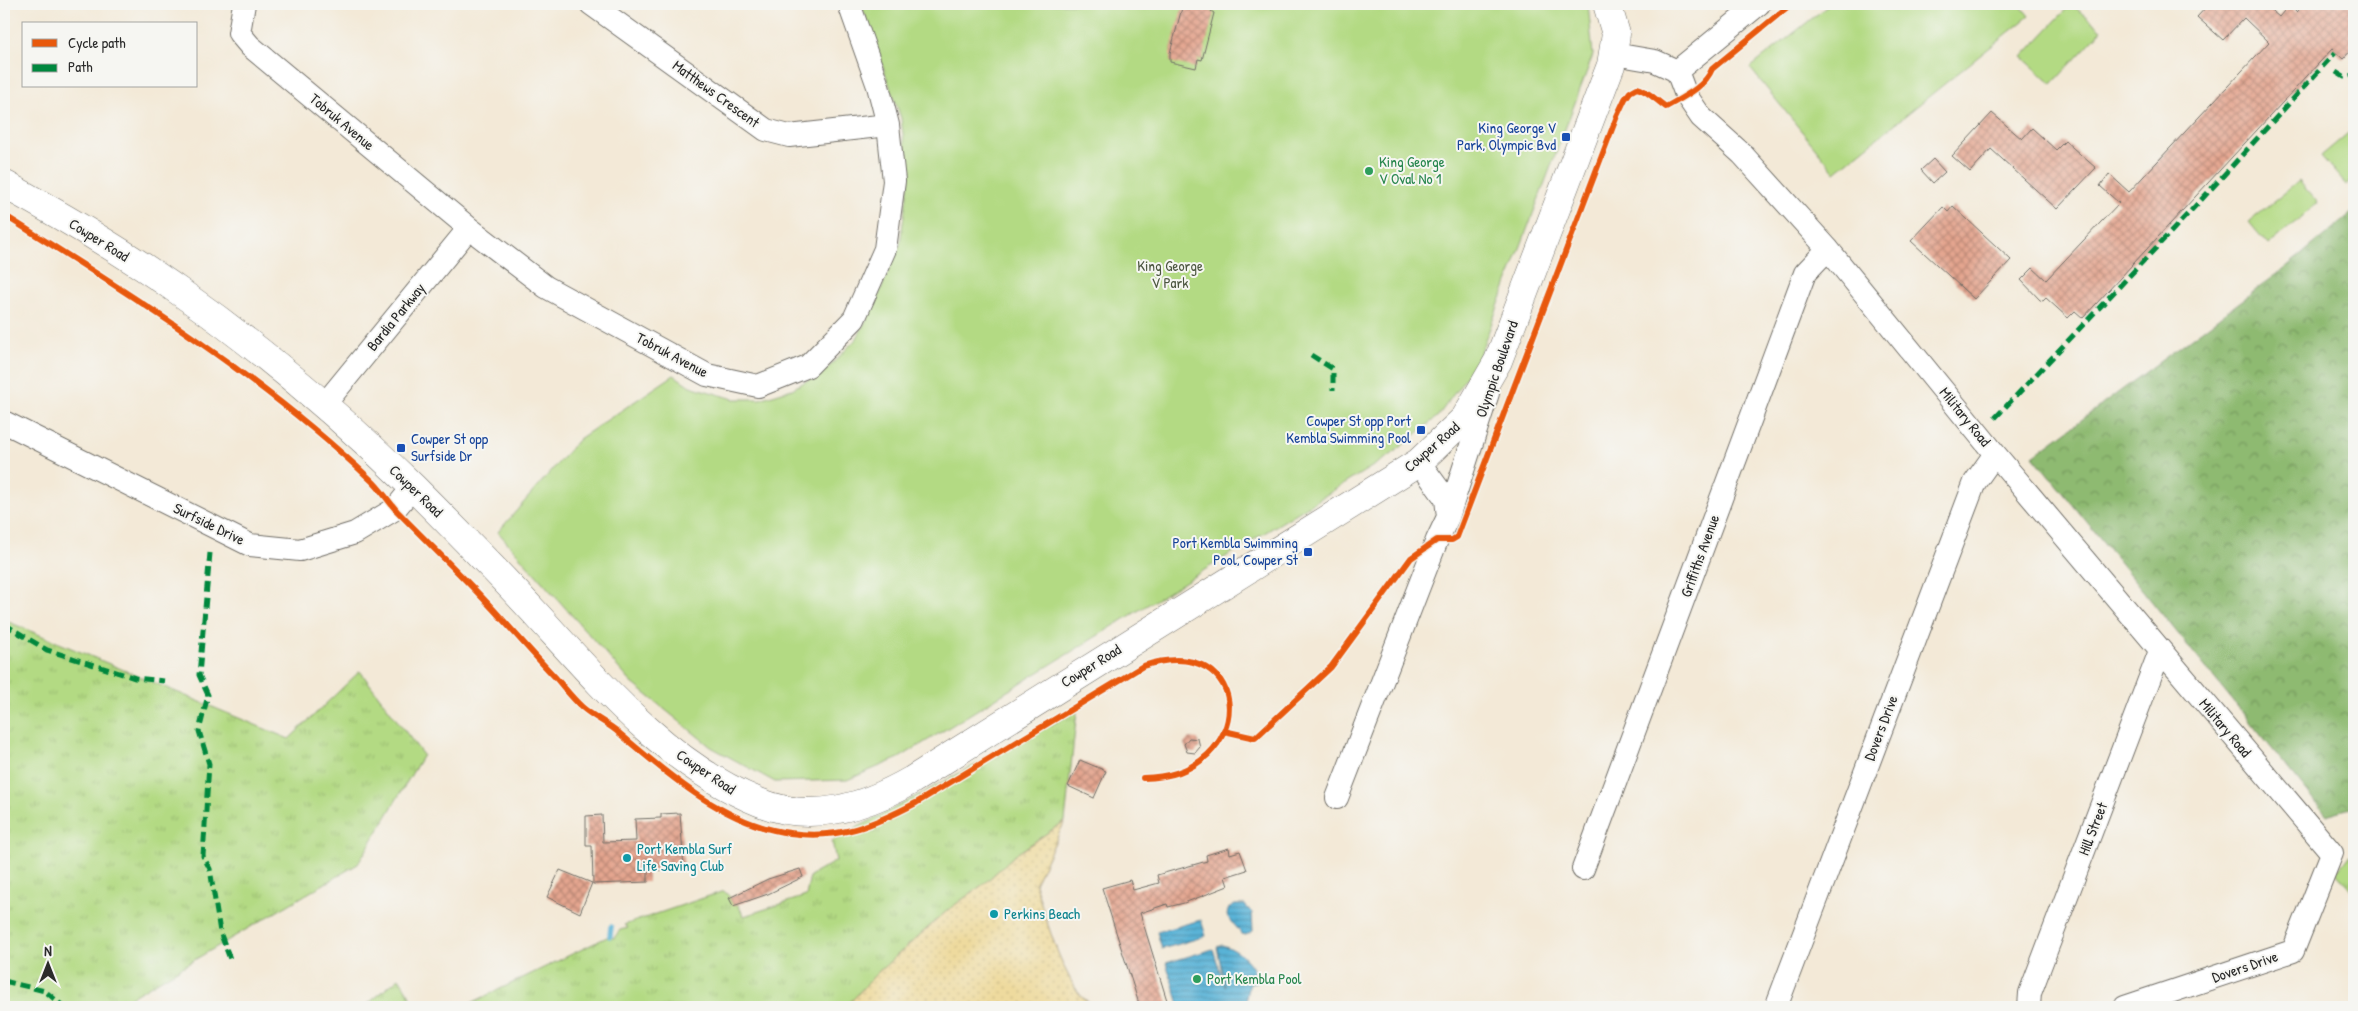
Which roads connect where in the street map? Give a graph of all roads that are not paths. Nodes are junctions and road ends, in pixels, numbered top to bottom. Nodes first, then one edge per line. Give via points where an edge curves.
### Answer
1 (244, 4) edge
2 (590, 4) edge
3 (849, 4) edge
4 (1607, 4) edge
5 (1759, 4) edge
6 (1614, 54) junction
7 (1677, 70) junction
8 (888, 124) junction
9 (4, 184) edge
10 (469, 228) junction
11 (1828, 249) junction
12 (1498, 361) junction
13 (324, 405) junction
14 (4, 422) edge
15 (1995, 454) junction
16 (1419, 462) junction
17 (413, 487) junction
18 (1448, 517) junction
19 (2160, 651) junction
20 (1337, 798) dead end
21 (2332, 853) joint
22 (1583, 869) dead end
23 (1778, 1007) edge
24 (2029, 1007) edge
25 (2125, 1007) edge

1 - 10 street, Tobruk Avenue via 239,33 250,46
2 - 8 street, Matthews Crescent via 766,130 789,136
3 - 8 street, Tobruk Avenue
4 - 6 main road via 1616,34
5 - 7 street
6 - 7 street
6 - 12 main road, Olympic Boulevard via 1596,109
7 - 11 street, Military Road via 1686,95 1701,117 1742,154
8 - 10 street, Tobruk Avenue via 894,181 885,249 854,320 808,366 758,386 706,375 546,287
9 - 13 main road, Cowper Road via 178,290
10 - 13 street, Bardia Parkway
11 - 15 street, Military Road
11 - 22 street, Griffiths Avenue via 1805,273
12 - 16 main road, Cowper Road via 1465,418
12 - 18 street, Olympic Boulevard
13 - 17 main road, Cowper Road
14 - 17 street, Surfside Drive via 250,545 300,550 355,533 395,509
15 - 19 street, Military Road
15 - 23 street, Dovers Drive via 1975,482
16 - 17 main road, Cowper Road via 888,793 855,806 808,812 762,804 738,793 715,781 669,747 628,713 484,558
16 - 18 street via 1446,499
18 - 20 street, Olympic Boulevard
19 - 21 street, Military Road
19 - 24 street, Hill Street via 2030,993
21 - 25 street, Dovers Drive via 2293,951

